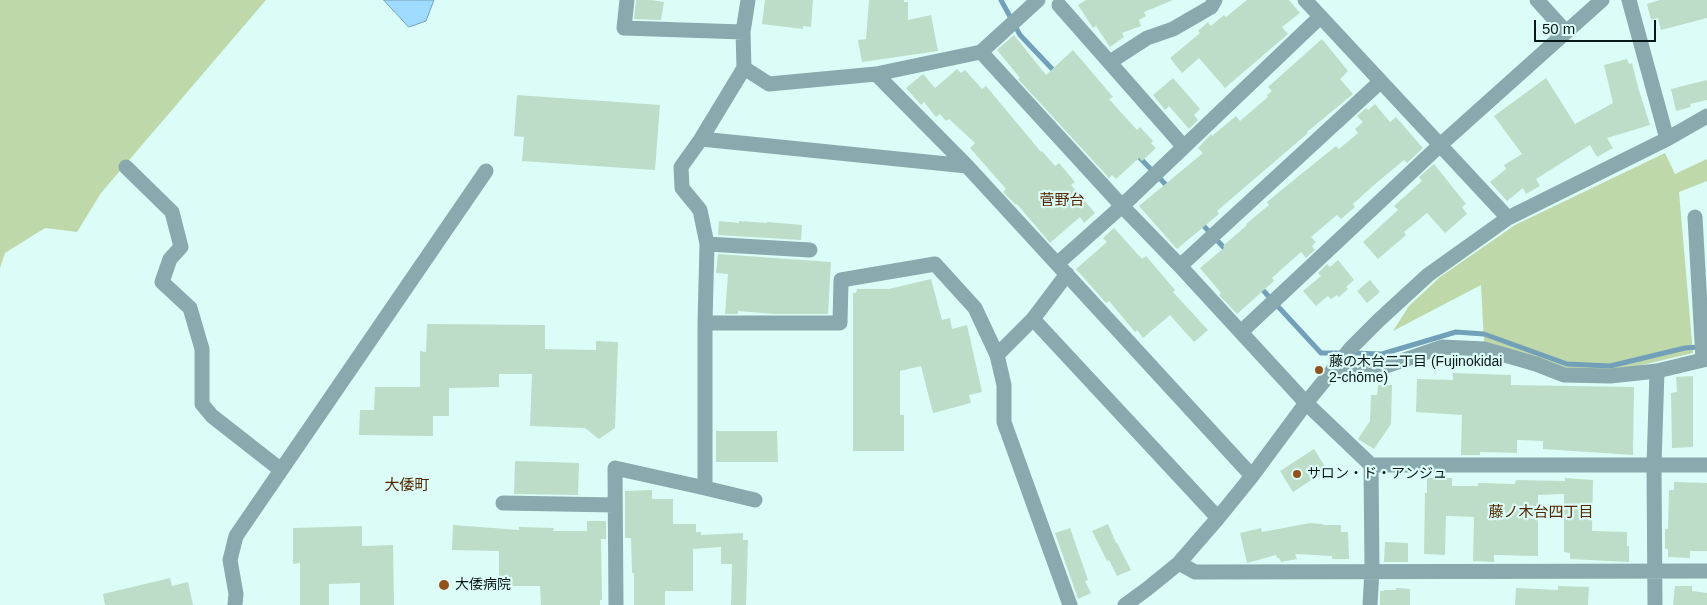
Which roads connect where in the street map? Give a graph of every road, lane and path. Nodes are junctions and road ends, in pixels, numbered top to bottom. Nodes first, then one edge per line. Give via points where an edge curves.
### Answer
1 (627, 0) edge
2 (748, 0) edge
3 (1038, 0) edge
4 (1215, 0) edge
5 (1305, 0) edge
6 (1537, 0) edge
7 (1602, 0) edge
8 (1629, 0) edge
9 (1063, 2) edge
10 (1320, 17) junction
11 (742, 32) junction
12 (1566, 32) junction
13 (981, 52) junction
14 (1110, 62) junction
15 (744, 68) junction
16 (876, 74) junction
17 (1380, 82) junction
18 (1707, 116) edge
19 (702, 139) junction
20 (1668, 139) junction
21 (1439, 146) junction
22 (1184, 147) junction
23 (966, 166) junction
24 (126, 167) dead end
25 (486, 171) dead end
26 (1122, 206) junction
27 (1695, 217) dead end
28 (1508, 218) junction
29 (707, 244) junction
30 (810, 250) dead end
31 (1180, 266) junction
32 (1062, 269) junction
33 (1033, 319) junction
34 (705, 323) junction
35 (1241, 332) junction
36 (1704, 352) edge
37 (997, 354) junction
38 (1334, 370) junction
39 (1657, 371) junction
40 (1306, 403) junction
41 (1371, 465) junction
42 (1654, 465) junction
43 (1707, 465) edge
44 (281, 470) junction
45 (1252, 476) junction
46 (705, 488) junction
47 (755, 500) dead end
48 (502, 503) dead end
49 (616, 505) junction
50 (1218, 518) junction
51 (1179, 563) junction
52 (1372, 570) junction
53 (1655, 571) junction
54 (1707, 571) edge
55 (235, 605) edge
56 (616, 605) edge
57 (1070, 605) edge
58 (1125, 605) edge
59 (1370, 605) edge
60 (1655, 605) edge

1 - 11 street via 624,28
2 - 11 street
3 - 9 street
3 - 13 street
4 - 14 street via 1211,7 1147,38
5 - 10 street
6 - 12 street
7 - 12 street
8 - 20 street
9 - 14 street
10 - 17 street
10 - 22 street
11 - 15 street
12 - 21 street
13 - 16 street
13 - 26 street
14 - 22 street
15 - 16 street via 769,84
15 - 19 street
16 - 23 street
17 - 21 street
17 - 31 street
18 - 20 street
19 - 23 street
19 - 29 street via 681,167 682,188 700,210
20 - 28 street
21 - 28 street
21 - 35 street
22 - 26 street
23 - 32 street
24 - 44 street via 172,212 180,247 170,259 162,282 190,308 202,349 202,404 212,416
25 - 44 street
26 - 31 street
26 - 32 street
27 - 36 street
28 - 38 street via 1428,275 1351,348
29 - 30 street
29 - 34 street
31 - 35 street
32 - 33 street
32 - 45 street
33 - 37 street
33 - 50 street
34 - 37 street via 840,323 841,280 934,264 975,308
34 - 46 street
35 - 40 street
36 - 39 street
37 - 57 street via 1004,386 1004,422
38 - 39 street via 1363,374 1442,347 1484,349 1564,376
38 - 40 street
39 - 42 street
40 - 41 street
40 - 45 street
41 - 42 street
41 - 52 street
42 - 43 street
42 - 53 street
44 - 55 street via 236,536 230,560
45 - 50 street
46 - 47 street
46 - 49 street via 615,468
48 - 49 street
49 - 56 street
50 - 51 street
51 - 52 street via 1196,572
51 - 58 street
52 - 53 street
52 - 59 street
53 - 54 street
53 - 60 street

